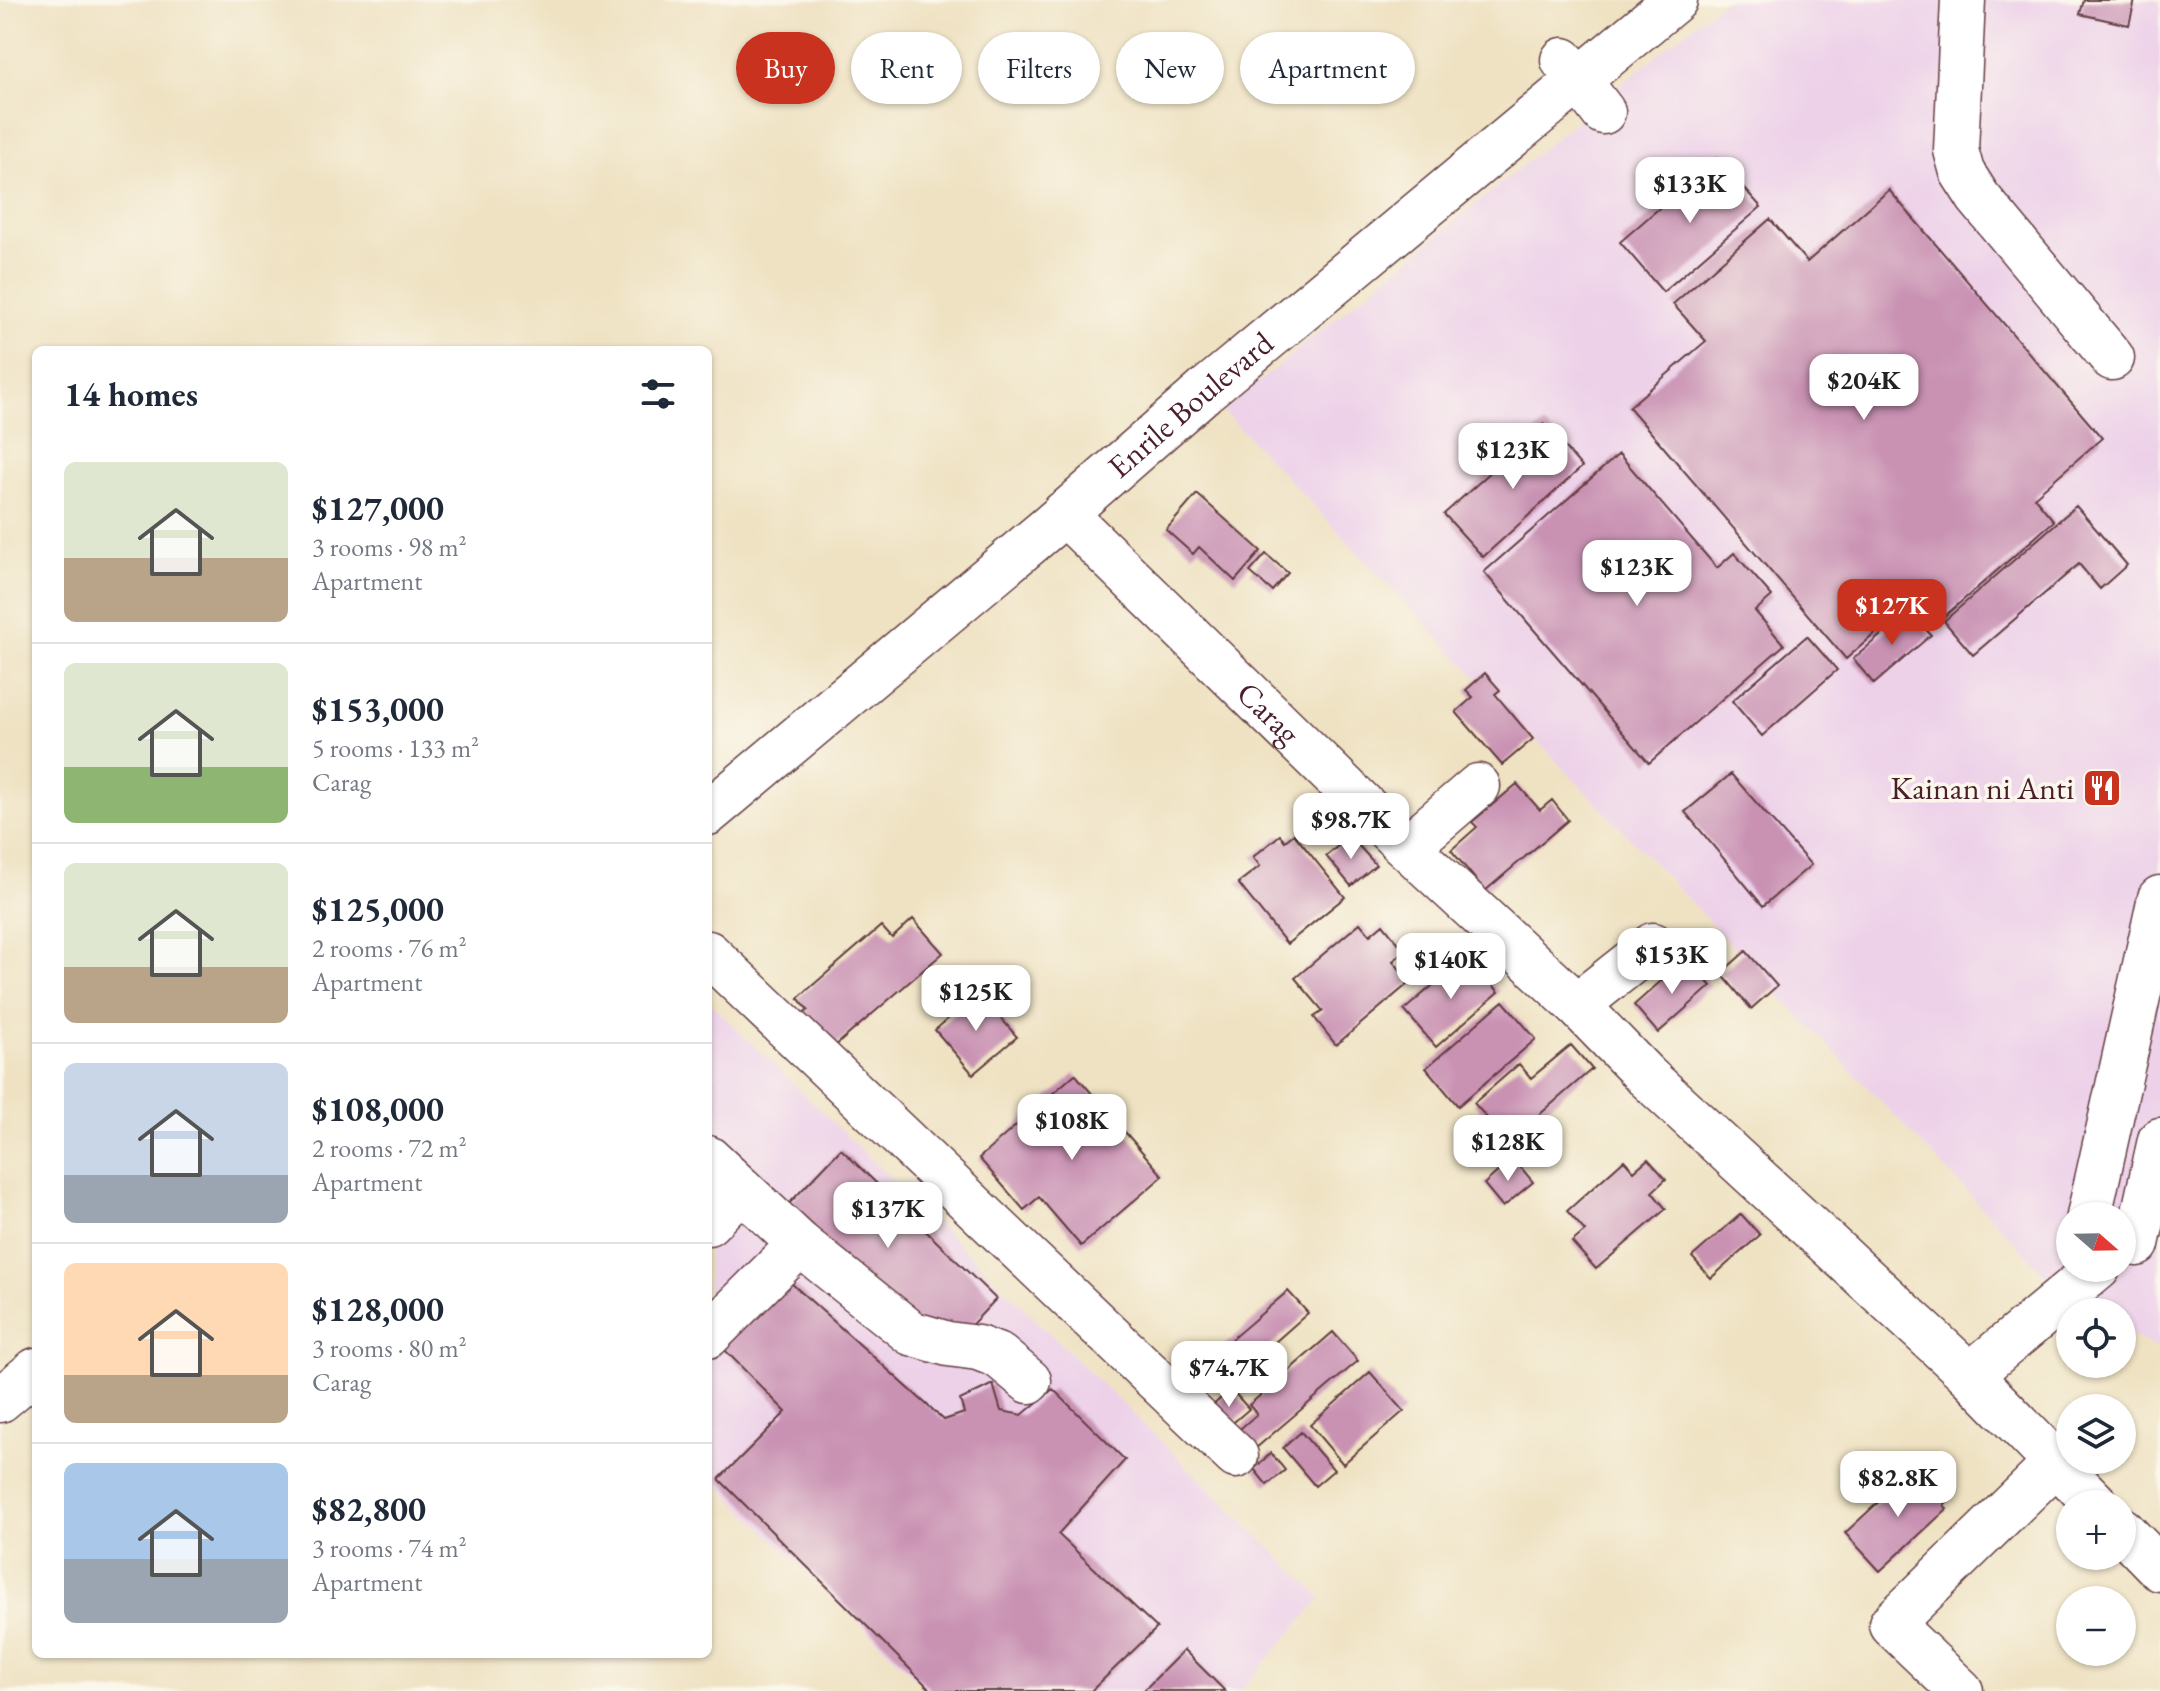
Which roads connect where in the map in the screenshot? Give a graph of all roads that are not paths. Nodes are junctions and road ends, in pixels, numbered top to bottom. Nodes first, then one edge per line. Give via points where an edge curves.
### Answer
1 (1675, 0) edge
2 (1963, 0) edge
3 (2112, 358) dead end
4 (1064, 513) junction
5 (1478, 786) dead end
6 (712, 810) edge
7 (1407, 847) junction
8 (2160, 898) edge
9 (1653, 945) dead end
10 (712, 957) edge
11 (1577, 1005) junction
12 (2160, 1140) edge
13 (712, 1162) edge
14 (741, 1189) junction
15 (2092, 1202) edge
16 (712, 1219) edge
17 (800, 1244) junction
18 (2136, 1244) edge
19 (2081, 1282) edge
20 (712, 1332) edge
21 (32, 1373) edge
22 (1970, 1375) junction
23 (1029, 1381) dead end
24 (0, 1400) edge
25 (1236, 1456) dead end
26 (2056, 1463) joint
27 (2067, 1474) edge
28 (2082, 1490) edge
29 (2136, 1544) edge
30 (2160, 1569) edge
31 (1961, 1691) edge

1 - 4 main road, Enrile Boulevard
2 - 3 main road via 1956,150 1962,172
4 - 6 main road, Enrile Boulevard
4 - 7 main road, Carag
5 - 7 main road
7 - 11 main road, Carag
8 - 15 main road
9 - 11 main road
10 - 25 main road
11 - 22 main road, Carag via 1751,1175
12 - 18 main road
13 - 14 main road
14 - 16 main road
14 - 17 main road
17 - 20 main road
17 - 23 main road via 911,1333 999,1356
19 - 22 main road
21 - 24 main road
22 - 26 main road, Carag
26 - 31 main road via 1891,1624
27 - 28 main road, Carag
29 - 30 main road

